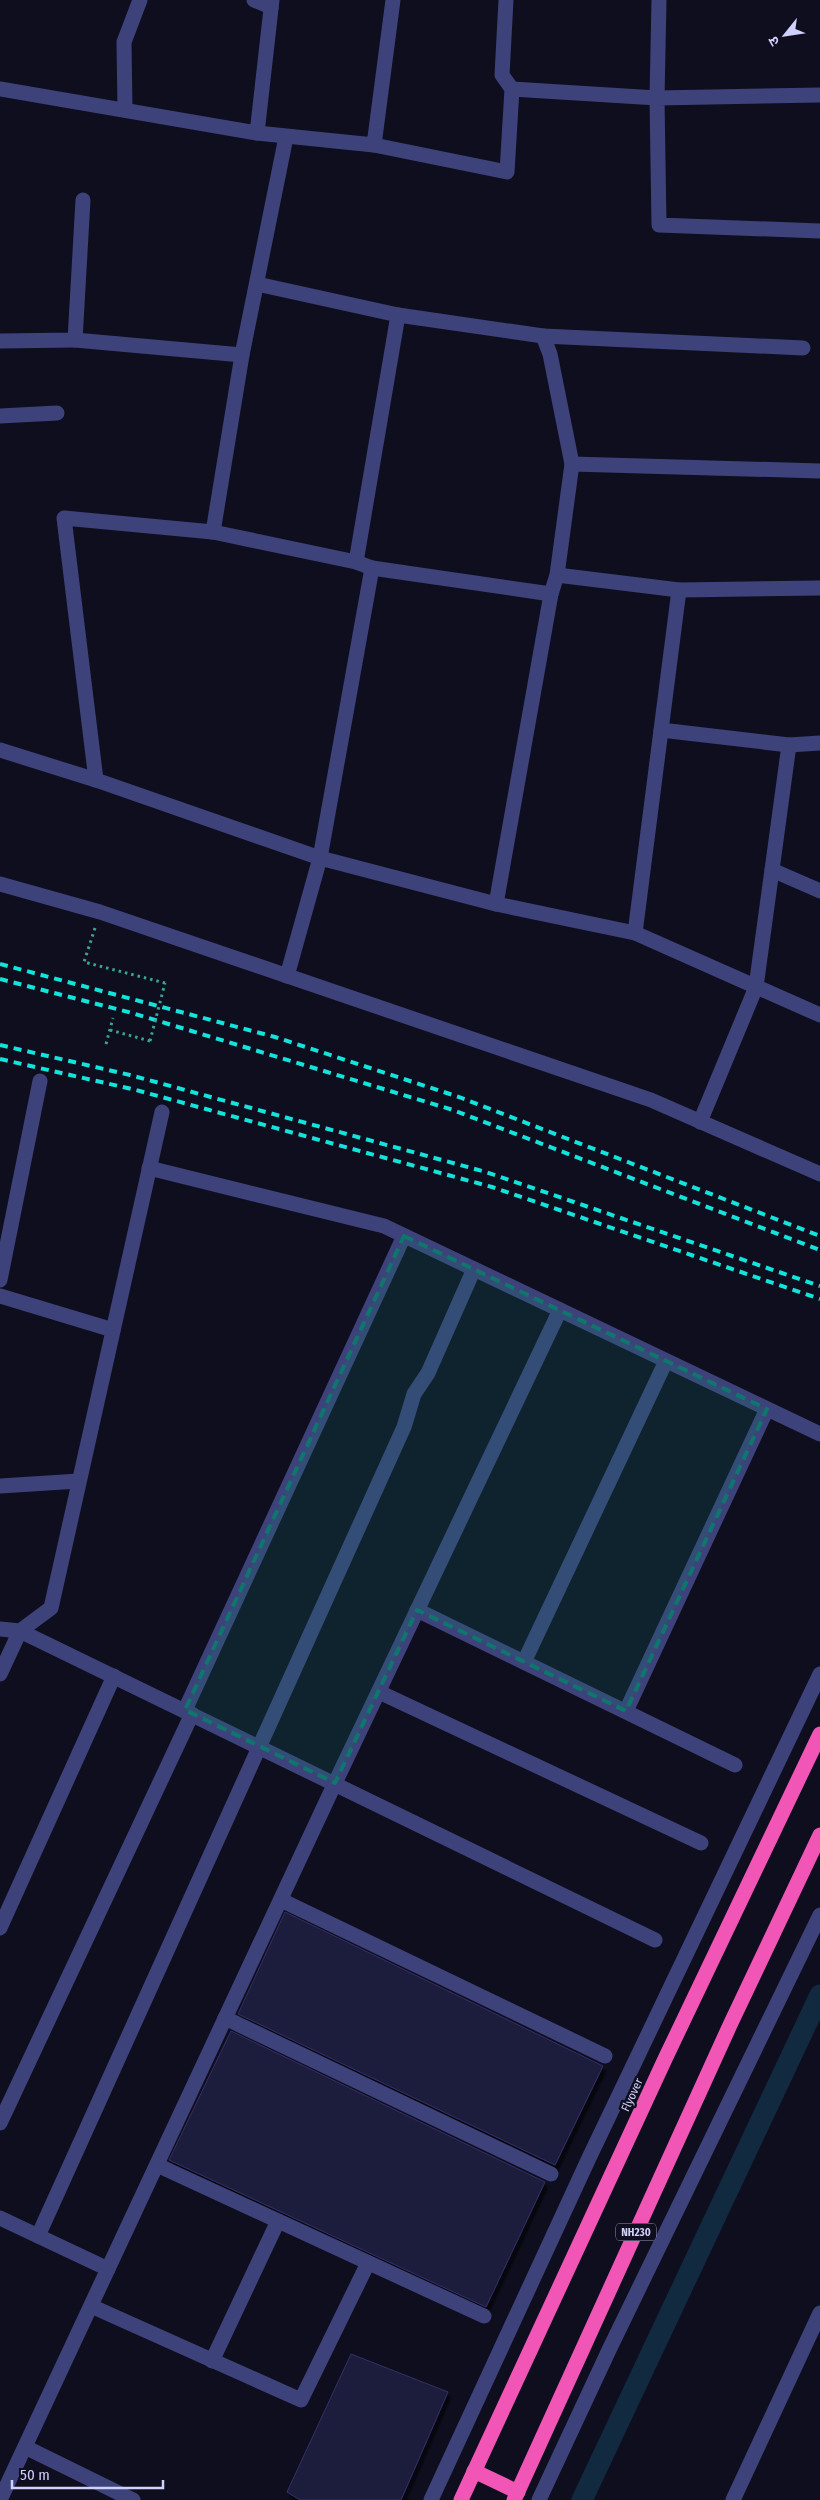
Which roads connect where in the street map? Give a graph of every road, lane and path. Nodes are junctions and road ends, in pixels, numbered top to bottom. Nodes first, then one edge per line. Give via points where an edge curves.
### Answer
1 (140, 0) edge
2 (254, 0) edge
3 (393, 0) edge
4 (506, 0) edge
5 (659, 0) edge
6 (272, 3) edge
7 (0, 89) edge
8 (512, 89) junction
9 (820, 95) edge
10 (657, 98) junction
11 (125, 110) junction
12 (256, 133) junction
13 (286, 137) junction
14 (374, 145) junction
15 (83, 200) dead end
16 (820, 231) edge
17 (257, 284) junction
18 (398, 315) junction
19 (543, 336) junction
20 (75, 340) junction
21 (0, 341) edge
22 (804, 348) dead end
23 (242, 355) junction
24 (57, 413) dead end
25 (0, 416) edge
26 (572, 464) junction
27 (820, 471) edge
28 (213, 532) junction
29 (356, 562) junction
30 (372, 568) junction
31 (557, 575) junction
32 (820, 588) edge
33 (679, 590) junction
34 (551, 594) junction
35 (661, 730) junction
36 (820, 744) edge
37 (789, 745) junction
38 (0, 750) edge
39 (96, 780) junction
40 (320, 858) junction
41 (772, 870) junction
42 (0, 884) edge
43 (820, 891) edge
44 (496, 904) junction
45 (100, 912) junction
46 (635, 933) junction
47 (287, 976) junction
48 (756, 987) junction
49 (820, 1015) edge
50 (113, 1018) dead end
51 (110, 1030) junction
52 (106, 1044) dead end
53 (40, 1081) dead end
54 (162, 1112) dead end
55 (700, 1122) junction
56 (149, 1168) junction
57 (820, 1174) edge
58 (404, 1236) junction
59 (474, 1269) junction
60 (0, 1280) edge
61 (0, 1296) edge
62 (560, 1310) junction
63 (113, 1330) junction
64 (666, 1361) junction
65 (767, 1409) junction
66 (820, 1434) edge
67 (79, 1481) junction
68 (0, 1486) edge
69 (417, 1610) junction
70 (0, 1629) edge
71 (20, 1631) junction
72 (524, 1662) junction
73 (0, 1674) edge
74 (820, 1674) edge
75 (114, 1676) junction
76 (379, 1692) junction
77 (626, 1711) junction
78 (188, 1712) junction
79 (820, 1734) edge
80 (261, 1747) junction
81 (735, 1765) dead end
82 (335, 1783) junction
83 (820, 1836) edge
84 (701, 1844) dead end
85 (280, 1900) junction
86 (820, 1915) edge
87 (0, 1928) edge
88 (655, 1940) dead end
89 (225, 2018) junction
90 (604, 2056) dead end
91 (0, 2123) edge
92 (157, 2165) junction
93 (551, 2174) dead end
94 (0, 2218) edge
95 (278, 2221) junction
96 (38, 2236) junction
97 (368, 2263) junction
98 (108, 2269) junction
99 (90, 2306) junction
100 (820, 2313) edge
101 (484, 2316) dead end
102 (212, 2361) junction
103 (25, 2447) junction
104 (474, 2471) junction
105 (516, 2496) edge
106 (0, 2500) edge
107 (133, 2500) edge
108 (431, 2500) edge
109 (461, 2500) edge
110 (538, 2500) edge
111 (733, 2500) edge

1 - 11 street via 124,42
2 - 6 street
3 - 14 street
4 - 8 street via 502,74
5 - 10 street
6 - 12 street
7 - 11 street
8 - 10 street
8 - 14 street via 507,172
9 - 10 street
10 - 16 street via 659,225
11 - 12 street
12 - 13 street
13 - 14 street
13 - 17 street
15 - 20 street
17 - 18 street
17 - 23 street
18 - 19 street
18 - 29 street
19 - 22 street
19 - 26 street via 550,354
20 - 21 street
20 - 23 street
23 - 28 street
24 - 25 street
26 - 27 street
26 - 31 street
28 - 29 street
28 - 39 street via 64,518
29 - 30 street
30 - 34 street
30 - 40 street
31 - 33 street
31 - 34 street
32 - 33 street
33 - 35 street
34 - 44 street
35 - 37 street
35 - 46 street
36 - 37 street
37 - 41 street
38 - 39 street
39 - 40 street
40 - 44 street
40 - 47 street
41 - 43 street
41 - 48 street
42 - 45 street
44 - 46 street
45 - 47 street
45 - 51 path, bridge via 84,962 165,983 150,1041
46 - 48 street
47 - 55 street via 651,1100
48 - 49 street
48 - 55 street
50 - 51 path
51 - 52 path
53 - 60 street
54 - 56 street
55 - 57 street
56 - 58 street via 384,1226
56 - 63 street
58 - 59 street
58 - 78 street
59 - 62 street
59 - 80 street via 428,1373 414,1394 404,1427
61 - 63 street
62 - 64 street
62 - 69 street
63 - 67 street
64 - 65 street
64 - 72 street
65 - 66 street
65 - 77 street
67 - 68 street
67 - 71 street via 51,1608
69 - 72 street
69 - 76 street
70 - 71 street
71 - 73 street
71 - 75 street
72 - 77 street
74 - 108 street via 584,2167
75 - 78 street
75 - 87 street
76 - 82 street
76 - 84 street
77 - 81 street
78 - 80 street
78 - 91 street
79 - 104 highway, Flyover
80 - 82 street
80 - 96 street
82 - 85 street
82 - 88 street
83 - 105 highway, NH230 via 730,2025
85 - 89 street
85 - 90 street
86 - 110 street
89 - 92 street
89 - 93 street
92 - 95 street
92 - 98 street
94 - 96 street
95 - 97 street
95 - 102 street
96 - 98 street
97 - 101 street
97 - 102 street via 300,2400
98 - 99 street
99 - 102 street
99 - 103 street
100 - 111 street
103 - 106 street
103 - 107 street
104 - 105 highway
104 - 109 highway, Flyover

